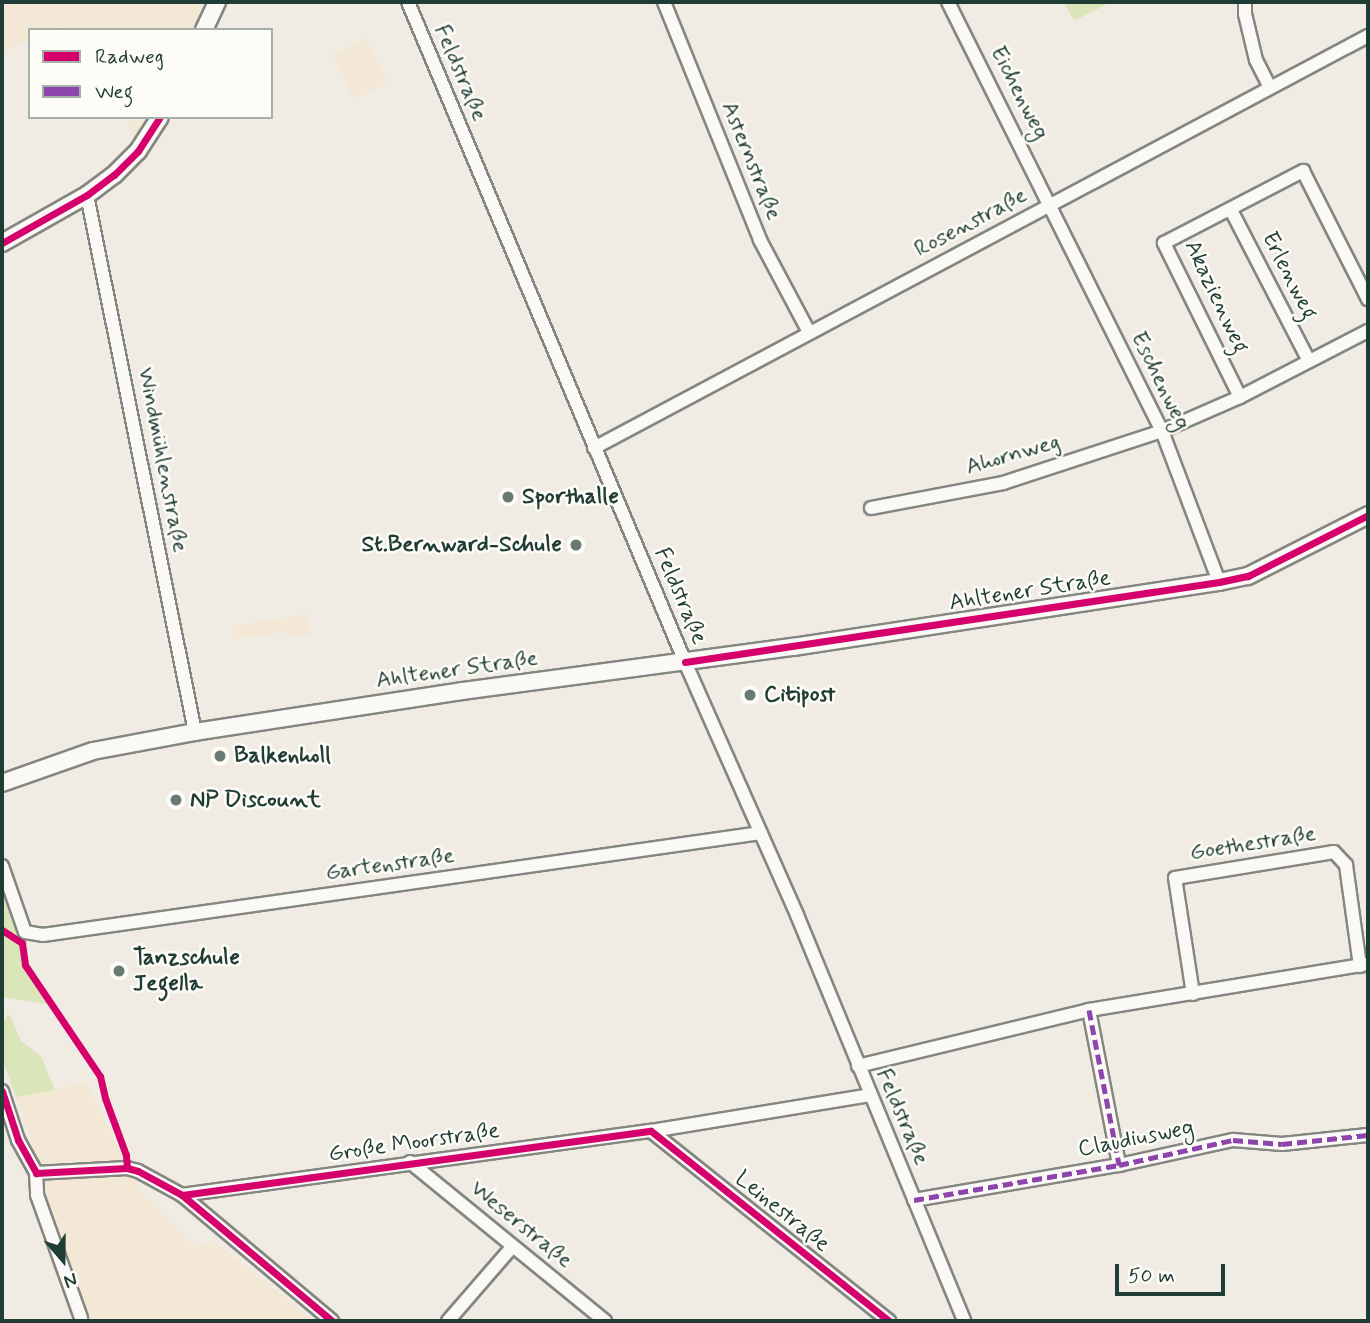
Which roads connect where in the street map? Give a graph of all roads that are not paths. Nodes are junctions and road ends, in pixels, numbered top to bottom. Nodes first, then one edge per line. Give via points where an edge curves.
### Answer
1 (217, 2) edge
2 (408, 2) edge
3 (664, 2) edge
4 (948, 2) edge
5 (1245, 2) edge
6 (205, 28) edge
7 (1368, 36) edge
8 (1270, 87) junction
9 (159, 119) edge
10 (87, 195) junction
11 (1052, 204) junction
12 (1231, 210) junction
13 (2, 243) edge
14 (1368, 299) edge
15 (1368, 331) edge
16 (809, 332) junction
17 (1309, 361) junction
18 (1240, 397) junction
19 (1162, 431) junction
20 (594, 448) junction
21 (872, 508) dead end
22 (1368, 515) edge
23 (1219, 583) junction
24 (685, 662) junction
25 (195, 732) junction
26 (2, 783) edge
27 (761, 833) junction
28 (2, 866) edge
29 (1364, 965) edge
30 (1193, 994) junction
31 (1089, 1010) junction
32 (858, 1066) junction
33 (2, 1091) edge
34 (870, 1095) junction
35 (651, 1131) junction
36 (1368, 1135) edge
37 (410, 1162) junction
38 (1119, 1165) junction
39 (36, 1173) junction
40 (181, 1195) junction
41 (914, 1200) junction
42 (513, 1246) junction
43 (81, 1318) dead end
44 (332, 1321) edge
45 (448, 1321) edge
46 (605, 1321) edge
47 (889, 1321) edge
48 (964, 1321) edge

1 - 6 main road
2 - 20 street, Feldstraße
3 - 16 street, Asternstraße via 760,240
4 - 11 street, Eichenweg
5 - 8 street via 1256,60
7 - 8 street, Rosenstraße
8 - 11 street, Rosenstraße
9 - 10 main road via 138,151
10 - 13 main road
10 - 25 street, Windmühlenstraße
11 - 16 street, Rosenstraße
11 - 19 street, Eschenweg via 1058,227
12 - 14 street via 1303,172
12 - 17 street, Erlenweg
12 - 18 street, Akazienweg via 1164,243
15 - 17 street, Ahornweg
16 - 20 street, Rosenstraße
17 - 18 street, Ahornweg
18 - 19 street, Ahornweg
19 - 21 street, Ahornweg via 1003,483
19 - 23 street, Eschenweg
20 - 24 street, Feldstraße
22 - 23 main road, Ahltener Straße via 1248,576
23 - 24 main road, Ahltener Straße
24 - 25 main road, Ahltener Straße
24 - 27 street, Feldstraße
25 - 26 main road, Ahltener Straße via 93,751
27 - 28 street, Gartenstraße via 43,935 25,932
27 - 32 street, Feldstraße
29 - 30 street, Goethestraße
29 - 30 street, Goethestraße via 1346,865 1334,852 1175,878
30 - 31 street, Goethestraße
31 - 32 street, Goethestraße
31 - 38 street
32 - 34 street, Feldstraße
33 - 39 street via 18,1140
34 - 35 street, Große Moorstraße
34 - 41 street, Feldstraße
35 - 37 street, Große Moorstraße
35 - 47 street, Leinestraße
36 - 38 street, Claudiusweg via 1282,1144 1233,1140
37 - 40 street, Große Moorstraße
37 - 42 street, Weserstraße
38 - 41 street, Claudiusweg
39 - 40 street via 127,1168
39 - 43 street via 37,1195
40 - 44 street
41 - 48 street, Feldstraße
42 - 45 street
42 - 46 street, Weserstraße

